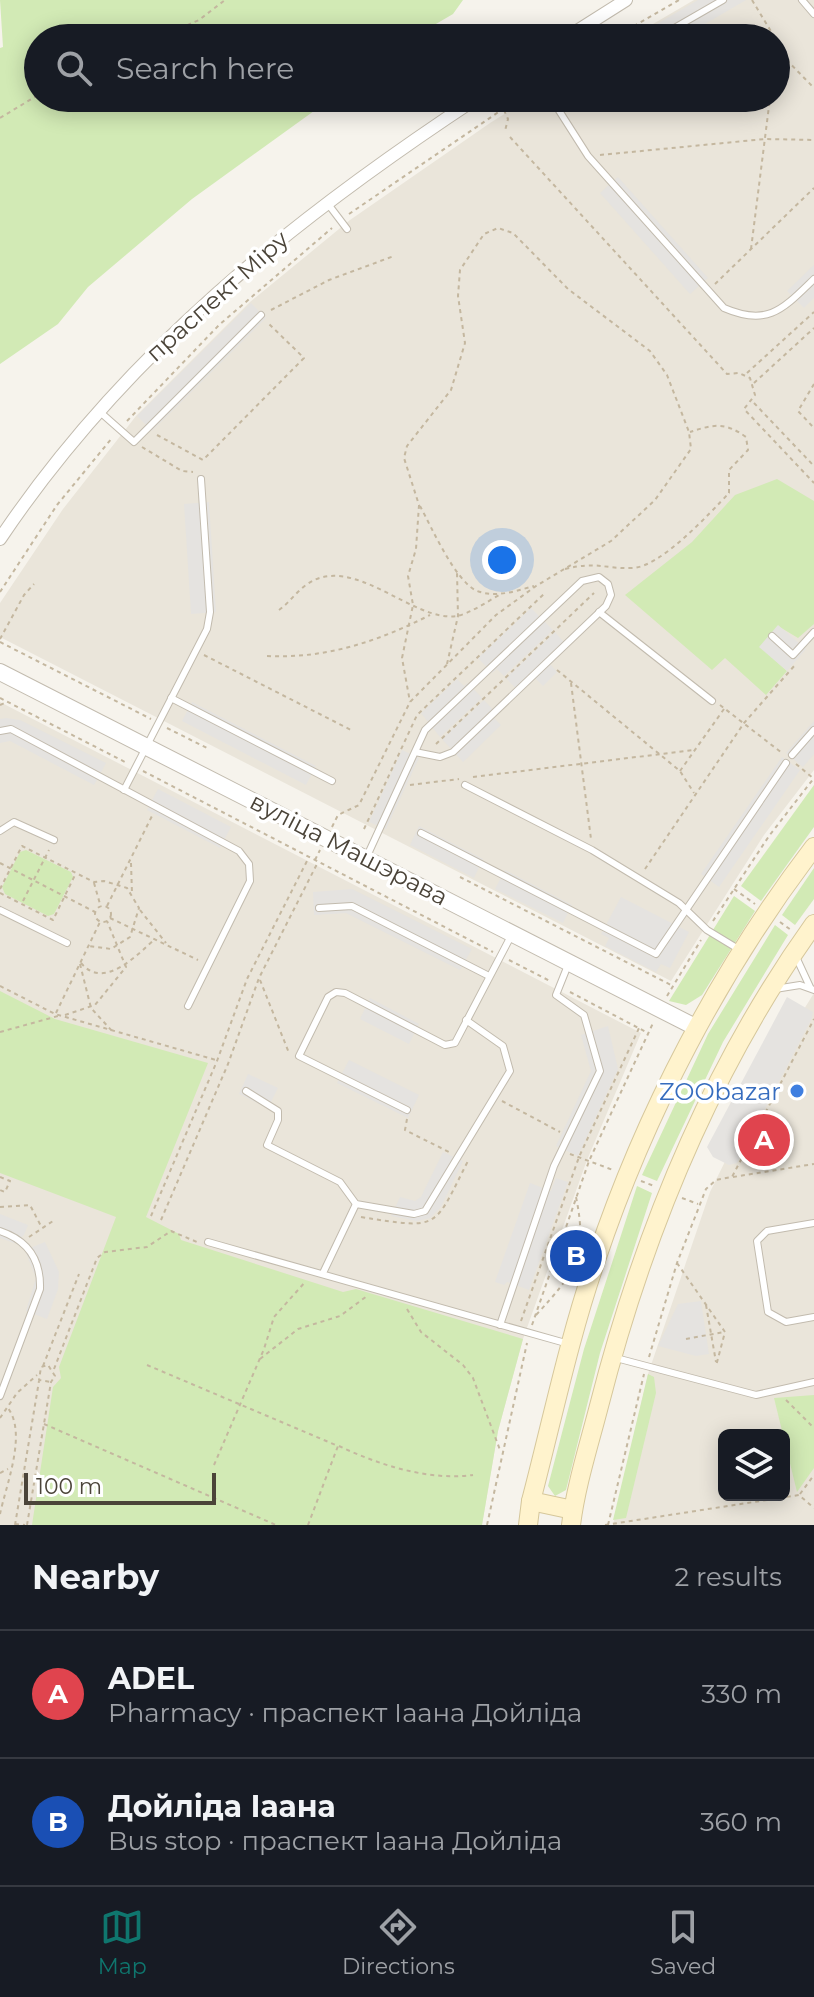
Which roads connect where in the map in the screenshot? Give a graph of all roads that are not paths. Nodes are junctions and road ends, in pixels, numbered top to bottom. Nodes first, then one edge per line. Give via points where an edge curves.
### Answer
1 (626, 0) edge
2 (723, 0) edge
3 (802, 0) edge
4 (814, 14) edge
5 (588, 24) edge
6 (681, 24) edge
7 (457, 112) edge
8 (560, 112) edge
9 (325, 202) junction
10 (347, 229) dead end
11 (814, 279) edge
12 (261, 315) road end
13 (100, 412) junction
14 (201, 479) road end
15 (0, 539) edge
16 (599, 612) junction
17 (814, 632) edge
18 (772, 636) dead end
19 (0, 672) edge
20 (171, 698) junction
21 (712, 701) road end
22 (814, 730) edge
23 (0, 731) edge
24 (147, 747) junction
25 (415, 752) junction
26 (332, 781) dead end
27 (465, 785) dead end
28 (124, 790) junction
29 (0, 831) edge
30 (421, 833) dead end
31 (54, 840) road end
32 (814, 847) edge
33 (366, 858) junction
34 (319, 908) dead end
35 (685, 908) junction
36 (0, 910) edge
37 (513, 933) junction
38 (805, 937) edge
39 (67, 943) dead end
40 (743, 952) junction
41 (570, 961) junction
42 (489, 976) junction
43 (812, 989) edge
44 (767, 992) junction
45 (188, 1006) dead end
46 (466, 1020) junction
47 (697, 1028) junction
48 (246, 1091) dead end
49 (407, 1110) dead end
50 (356, 1204) junction
51 (814, 1223) edge
52 (0, 1231) edge
53 (208, 1242) road end
54 (323, 1273) junction
55 (814, 1317) edge
56 (500, 1325) junction
57 (573, 1345) junction
58 (612, 1356) junction
59 (814, 1382) edge
60 (0, 1396) edge
61 (531, 1501) junction
62 (572, 1517) edge
63 (528, 1525) edge

1 - 5 street
2 - 6 lane
3 - 4 lane
7 - 9 street, праспект Міру
8 - 11 lane via 588,156 724,308 747,318 768,316
9 - 10 lane
9 - 13 street, праспект Міру via 233,278
12 - 13 lane via 134,442
13 - 15 street, праспект Міру via 35,487
14 - 20 lane via 210,612 207,629
16 - 21 lane
16 - 25 lane via 453,752 440,757
16 - 25 lane via 611,589 604,579 587,577 425,730
17 - 18 lane via 793,655
19 - 24 street, вуліца Машэрава
20 - 24 lane
20 - 26 lane
22 - 35 lane
23 - 28 lane via 11,729
24 - 28 lane
24 - 33 street, вуліца Машэрава
25 - 33 lane
27 - 35 lane via 592,850
28 - 45 lane via 239,851 249,864 250,881
29 - 31 lane via 14,822
30 - 35 lane via 656,954
32 - 40 main road
33 - 37 street, вуліца Машэрава
34 - 42 lane via 352,906
35 - 40 lane via 707,930
36 - 39 lane
37 - 41 street, вуліца Машэрава
37 - 42 lane
38 - 43 lane via 799,970
38 - 44 main road
40 - 47 main road
41 - 47 street, вуліца Машэрава
41 - 56 lane via 556,995 584,1015 600,1071 554,1166
42 - 46 lane
43 - 44 lane via 790,985
44 - 58 main road via 666,1191
46 - 49 lane via 455,1043 445,1045 345,993 328,997 299,1056
46 - 50 lane via 503,1046 510,1071 432,1204 414,1214
47 - 57 main road via 626,1176
48 - 50 lane via 278,1111 267,1145 340,1182
50 - 54 lane
51 - 55 lane via 767,1231 757,1241 768,1312 786,1322
52 - 60 lane via 23,1241 40,1275 40,1289
53 - 54 lane
54 - 56 lane
56 - 57 lane
57 - 61 main road
58 - 59 lane via 756,1395
58 - 62 main road
61 - 62 main road
61 - 63 main road

